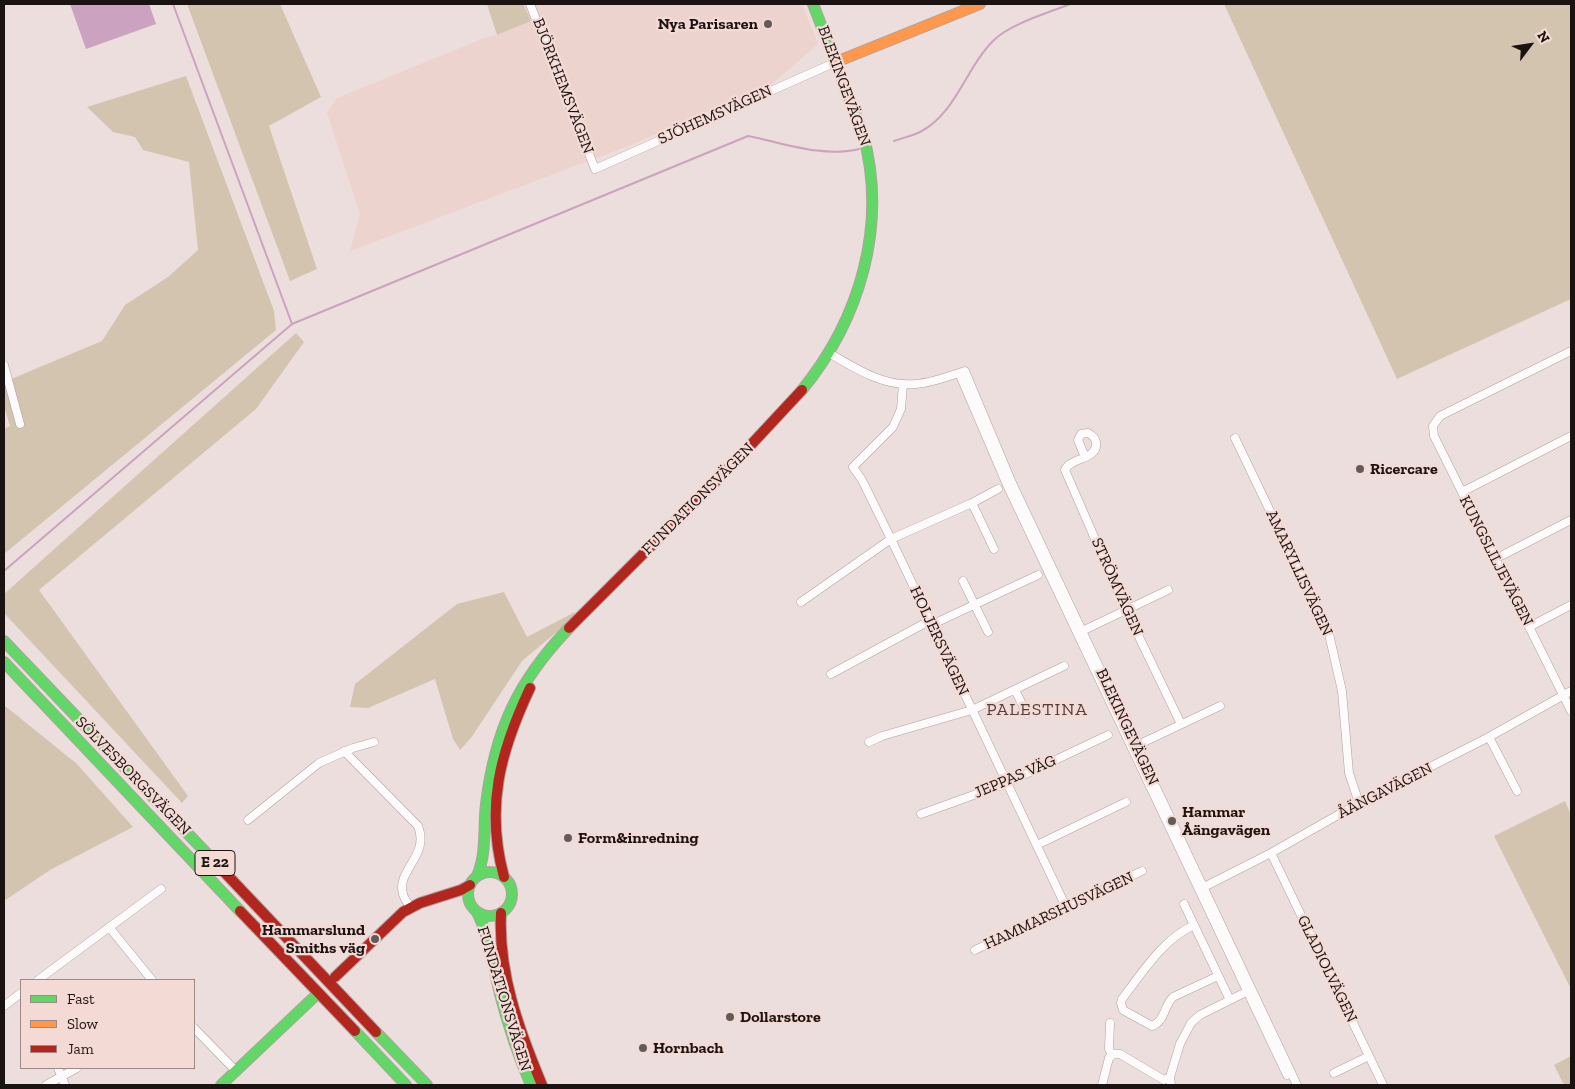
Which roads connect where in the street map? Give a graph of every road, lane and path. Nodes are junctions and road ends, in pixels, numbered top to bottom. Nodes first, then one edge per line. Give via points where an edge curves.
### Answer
1 (530, 4) edge
2 (813, 4) edge
3 (980, 4) edge
4 (836, 62) junction
5 (595, 169) joint
6 (1571, 351) edge
7 (830, 353) junction
8 (4, 365) edge
9 (903, 384) junction
10 (20, 424) dead end
11 (1571, 436) edge
12 (1235, 438) dead end
13 (1084, 457) dead end
14 (998, 489) dead end
15 (1462, 492) junction
16 (972, 503) junction
17 (1571, 520) edge
18 (891, 540) junction
19 (994, 549) dead end
20 (1495, 559) junction
21 (1038, 575) dead end
22 (963, 581) dead end
23 (1168, 590) dead end
24 (801, 602) dead end
25 (1571, 605) edge
26 (974, 606) junction
27 (1126, 610) junction
28 (930, 623) junction
29 (1529, 627) junction
30 (988, 632) dead end
31 (1079, 632) junction
32 (559, 639) junction
33 (4, 641) edge
34 (4, 662) edge
35 (1064, 666) dead end
36 (831, 674) dead end
37 (1015, 690) junction
38 (1571, 691) edge
39 (1563, 695) junction
40 (1220, 706) dead end
41 (972, 710) junction
42 (1571, 711) edge
43 (1027, 714) dead end
44 (1181, 724) junction
45 (1108, 735) dead end
46 (1489, 737) junction
47 (374, 742) dead end
48 (869, 742) dead end
49 (1144, 742) dead end
50 (344, 751) junction
51 (1007, 783) junction
52 (1517, 791) dead end
53 (1126, 802) dead end
54 (1359, 803) junction
55 (921, 814) dead end
56 (248, 820) dead end
57 (1037, 845) junction
58 (1272, 853) junction
59 (1142, 871) dead end
60 (477, 876) junction
61 (504, 877) junction
62 (470, 884) junction
63 (161, 889) dead end
64 (1201, 889) junction
65 (437, 898) junction
66 (469, 902) junction
67 (1184, 904) dead end
68 (1066, 907) junction
69 (411, 908) junction
70 (477, 912) junction
71 (501, 913) junction
72 (1194, 925) junction
73 (109, 927) junction
74 (975, 950) dead end
75 (1218, 976) junction
76 (335, 977) dead end
77 (39, 979) edge
78 (151, 979) edge
79 (1249, 991) junction
80 (20, 994) edge
81 (313, 998) dead end
82 (1230, 1000) junction
83 (4, 1006) edge
84 (1110, 1023) dead end
85 (195, 1029) edge
86 (1112, 1054) junction
87 (1369, 1056) junction
88 (58, 1069) edge
89 (75, 1069) edge
90 (236, 1071) junction
91 (1334, 1073) dead end
92 (61, 1076) junction
93 (1167, 1082) edge
94 (46, 1085) edge
95 (64, 1085) edge
96 (221, 1085) edge
97 (406, 1085) edge
98 (427, 1085) edge
99 (531, 1085) edge
100 (542, 1085) edge
101 (1102, 1085) edge
102 (1292, 1085) edge
103 (1297, 1085) edge
104 (1383, 1085) edge

1 - 5 street, BJÖRKHEMSVÄGEN
2 - 4 main road, BLEKINGEVÄGEN
3 - 4 main road
4 - 5 street, SJÖHEMSVÄGEN
4 - 7 main road, BLEKINGEVÄGEN via 868,152 872,211 870,245 862,279
6 - 15 street, KUNGSLILJEVÄGEN via 1440,416 1433,426 1434,436
7 - 9 street, BLEKINGEVÄGEN via 859,371
7 - 32 main road, FUNDATIONSVÄGEN via 787,408
8 - 10 street
9 - 18 street, HOLJERSVÄGEN via 901,409 896,422 853,467
9 - 31 street, BLEKINGEVÄGEN via 927,383 962,372 1007,485
11 - 15 street
12 - 54 street, AMARYLLISVÄGEN via 1329,634 1342,691 1349,773
13 - 27 street, STRÖMVÄGEN via 1069,464 1065,470
14 - 16 street
15 - 20 street, KUNGSLILJEVÄGEN
16 - 18 street
16 - 19 street
17 - 20 street
18 - 24 street
18 - 28 street, HOLJERSVÄGEN
20 - 29 street, KUNGSLILJEVÄGEN
21 - 26 street
22 - 26 street
23 - 27 street
25 - 29 street
26 - 28 street
26 - 30 street
27 - 31 street
27 - 44 street, STRÖMVÄGEN
28 - 36 street
28 - 41 street, HOLJERSVÄGEN
29 - 39 street, KUNGSLILJEVÄGEN
31 - 64 street, BLEKINGEVÄGEN
32 - 60 main road, FUNDATIONSVÄGEN via 527,678 501,735 488,787 483,859
32 - 61 main road, FUNDATIONSVÄGEN via 522,703 503,757 494,837
33 - 98 main road, SÖLVESBORGSVÄGEN / E 22
34 - 97 main road, SÖLVESBORGSVÄGEN / E 22
35 - 37 street
37 - 41 street
37 - 43 street
38 - 39 street, ÅÄNGAVÄGEN
39 - 42 street, KUNGSLILJEVÄGEN
39 - 46 street, ÅÄNGAVÄGEN
40 - 44 street
41 - 48 street
41 - 51 street, HOLJERSVÄGEN
44 - 49 street
45 - 51 street, JEPPAS VÄG
46 - 52 street
46 - 54 street, ÅÄNGAVÄGEN
47 - 50 street
50 - 56 street via 319,763
50 - 69 street via 414,821 420,832 421,846 402,888
51 - 55 street, JEPPAS VÄG
51 - 57 street, HOLJERSVÄGEN
53 - 57 street
54 - 58 street, ÅÄNGAVÄGEN
57 - 68 street, HOLJERSVÄGEN
58 - 64 street, ÅÄNGAVÄGEN
58 - 87 street, GLADIOLVÄGEN
59 - 68 street, HAMMARSHUSVÄGEN
60 - 61 main road via 493,872
60 - 62 main road
61 - 71 main road via 512,896 510,904
62 - 65 main road
62 - 66 main road
63 - 73 street
64 - 79 street, BLEKINGEVÄGEN
65 - 66 main road via 461,897
65 - 69 main road
66 - 70 main road
67 - 72 street
68 - 74 street, HAMMARSHUSVÄGEN
69 - 76 main road via 395,919
70 - 71 main road via 483,916
70 - 99 main road, FUNDATIONSVÄGEN via 490,942 508,1022
71 - 100 main road, FUNDATIONSVÄGEN via 499,933 507,978 518,1020
72 - 75 street
72 - 75 street via 1185,929 1153,959 1122,999 1124,1010 1152,1026 1161,1020 1169,1001
73 - 77 street
73 - 78 street
75 - 82 street
79 - 82 street
79 - 102 street, BLEKINGEVÄGEN
79 - 103 street, BLEKINGEVÄGEN
80 - 83 street
81 - 90 main road
82 - 93 street via 1200,1015 1191,1024 1180,1044
84 - 86 street via 1109,1050
85 - 90 street
86 - 93 street via 1120,1054
86 - 101 street
87 - 91 street
87 - 104 street, GLADIOLVÄGEN
88 - 92 street
89 - 92 street
90 - 96 main road
92 - 94 street
92 - 95 street

